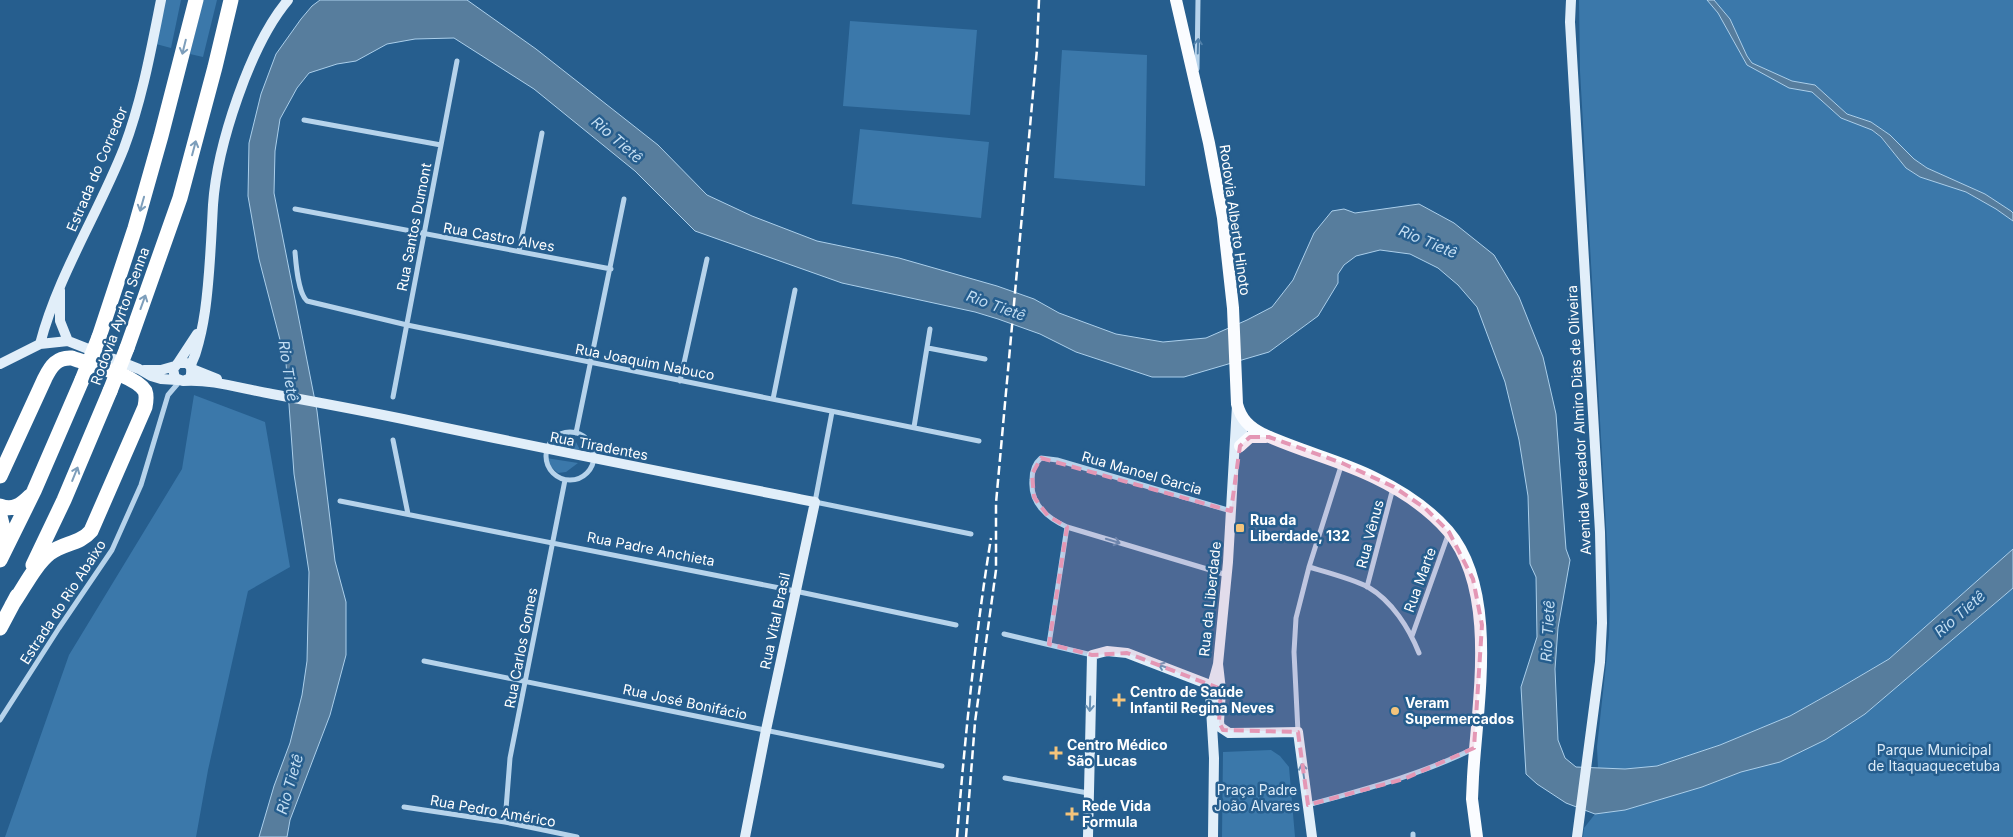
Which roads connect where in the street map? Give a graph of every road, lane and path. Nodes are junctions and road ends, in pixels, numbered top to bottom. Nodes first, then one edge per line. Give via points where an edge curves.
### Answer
1 (162, 0) edge
2 (196, 0) edge
3 (231, 0) edge
4 (288, 0) edge
5 (1176, 0) edge
6 (1198, 0) edge
7 (1571, 0) edge
8 (457, 61) dead end
9 (1196, 92) junction
10 (304, 120) dead end
11 (542, 133) dead end
12 (441, 145) junction
13 (624, 199) dead end
14 (295, 209) dead end
15 (425, 234) junction
16 (519, 251) junction
17 (296, 252) dead end
18 (706, 259) dead end
19 (611, 270) junction
20 (60, 287) junction
21 (794, 290) dead end
22 (407, 325) junction
23 (201, 329) junction
24 (930, 329) dead end
25 (68, 342) junction
26 (40, 344) junction
27 (928, 348) junction
28 (985, 359) dead end
29 (590, 363) junction
30 (0, 364) edge
31 (176, 365) junction
32 (192, 368) junction
33 (139, 369) junction
34 (680, 380) junction
35 (180, 381) junction
36 (222, 382) junction
37 (1237, 384) junction
38 (393, 397) dead end
39 (773, 399) junction
40 (1237, 404) junction
41 (832, 412) junction
42 (1244, 420) junction
43 (914, 427) junction
44 (576, 433) junction
45 (1269, 437) junction
46 (393, 440) dead end
47 (979, 441) dead end
48 (1240, 446) junction
49 (547, 449) junction
50 (594, 459) junction
51 (1342, 463) junction
52 (0, 476) edge
53 (565, 480) junction
54 (1233, 484) junction
55 (1394, 487) junction
56 (34, 491) junction
57 (64, 500) junction
58 (340, 501) dead end
59 (815, 502) junction
60 (0, 506) edge
61 (1231, 511) junction
62 (408, 514) junction
63 (0, 516) edge
64 (1067, 527) junction
65 (1449, 532) junction
66 (971, 534) dead end
67 (72, 543) junction
68 (553, 544) junction
69 (0, 552) edge
70 (0, 560) edge
71 (1309, 567) junction
72 (1227, 575) junction
73 (1367, 587) junction
74 (795, 591) junction
75 (12, 605) junction
76 (956, 625) dead end
77 (0, 628) edge
78 (1004, 634) dead end
79 (1412, 636) junction
80 (1049, 644) junction
81 (1419, 654) dead end
82 (1092, 655) junction
83 (424, 661) dead end
84 (1218, 664) junction
85 (525, 681) junction
86 (1210, 685) junction
87 (1219, 716) junction
88 (0, 720) edge
89 (766, 730) junction
90 (1298, 732) junction
91 (1229, 733) junction
92 (1474, 748) junction
93 (1214, 758) junction
94 (942, 766) dead end
95 (1005, 778) dead end
96 (1088, 793) junction
97 (1308, 805) junction
98 (404, 807) dead end
99 (505, 822) junction
100 (1577, 836) edge
101 (577, 837) edge
102 (745, 837) edge
103 (1088, 837) edge
104 (1213, 837) edge
105 (1312, 837) edge
106 (1477, 837) edge

1 - 20 street, Estrada do Corredor via 138,105 123,149
2 -> 56 highway, Rodovia Ayrton Senna, bridge via 151,173 99,337
57 -> 3 highway, Rodovia Ayrton Senna, bridge via 127,348 180,198
4 - 23 street via 262,38 228,127 213,204 209,278
5 - 9 main road, Rodovia Alberto Hinoto
9 -> 6 street
7 - 100 street, Avenida Vereador Almiro Dias de Oliveira via 1600,532 1601,652
8 - 12 street, Rua Santos Dumont
9 - 37 main road, Rodovia Alberto Hinoto via 1221,210 1233,308
10 - 12 street
11 - 16 street
12 - 15 street, Rua Santos Dumont
13 - 19 street
14 - 15 street, Rua Castro Alves
15 - 16 street, Rua Castro Alves
15 - 22 street, Rua Santos Dumont
16 - 19 street, Rua Castro Alves
17 - 22 street, Rua Joaquim Nabuco via 302,292 308,301
18 - 34 street
19 - 29 street
20 - 25 street, Estrada do Corredor via 60,321
20 - 26 street, Estrada do Corredor
21 - 39 street
22 - 29 street, Rua Joaquim Nabuco
22 - 38 street, Rua Santos Dumont
23 - 31 street
23 - 32 street
24 - 27 street
25 - 26 street
25 - 33 street, Rua Tiradentes
26 - 30 street
27 - 28 street
27 - 43 street
29 - 34 street, Rua Joaquim Nabuco
29 - 44 street
31 - 32 street via 186,363
31 - 33 street via 161,370
31 - 35 street via 173,372
32 - 35 street via 190,378
32 - 36 street, Rua Tiradentes
33 - 35 street, Rua Tiradentes via 161,379
34 - 39 street, Rua Joaquim Nabuco
35 - 36 street, Rua Tiradentes
35 - 88 street, Estrada do Rio Abaixo via 168,395 141,485 112,550
36 - 49 street, Rua Tiradentes
37 - 40 main road, Rodovia Alberto Hinoto
37 - 42 main road, Rodovia Alberto Hinoto
39 - 41 street, Rua Joaquim Nabuco
40 - 42 main road, Rodovia Alberto Hinoto
40 - 54 street, Rua da Liberdade
41 - 43 street, Rua Joaquim Nabuco
41 - 59 street, Rua Vital Brasil
42 - 45 main road, Rodovia Alberto Hinoto
42 - 48 street, Rua da Liberdade
43 - 47 street, Rua Joaquim Nabuco
44 - 49 street via 560,434
44 - 50 street via 588,441
45 - 48 main road via 1250,437
45 - 51 main road, Rodovia Alberto Hinoto
46 - 62 street
48 - 54 street, Rua da Liberdade
49 - 50 street, Rua Tiradentes
49 - 53 street via 548,467
50 - 53 street via 586,474
50 - 59 street, Rua Tiradentes
51 - 55 main road, Rodovia Alberto Hinoto
51 - 71 street
52 - 67 highway via 45,378 58,361 72,358 132,380 140,386 147,397 145,407 98,518 82,541
53 - 68 street, Rua Carlos Gomes
54 - 61 street, Rua da Liberdade
55 - 65 main road, Rodovia Alberto Hinoto via 1425,508
55 - 73 street, Rua Vênus
56 - 60 highway via 18,506
56 - 70 highway, Rodovia Ayrton Senna
57 - 67 highway via 61,533
57 - 75 highway, Rodovia Ayrton Senna
58 - 62 street, Rua Padre Anchieta
59 - 66 street, Rua Tiradentes
59 - 74 street, Rua Vital Brasil
61 - 64 street, Rua Manoel Garcia via 1040,458 1034,467 1031,486 1034,497 1048,516
61 - 72 street, Rua da Liberdade
62 - 68 street, Rua Padre Anchieta
63 - 69 highway via 4,532
64 -> 72 street
64 - 80 street
65 - 79 street, Rua Marte
65 - 92 main road, Rodovia Alberto Hinoto via 1472,579 1482,625
67 - 75 highway via 51,552 42,561
68 - 74 street, Rua Padre Anchieta
68 - 85 street, Rua Carlos Gomes
71 - 73 street
71 - 90 street via 1294,634
72 - 84 street, Rua da Liberdade
73 - 79 street via 1394,610
74 - 76 street, Rua Padre Anchieta
74 - 89 street, Rua Vital Brasil
75 - 77 highway, Rodovia Ayrton Senna
78 - 80 street
79 - 81 street
80 - 82 street
86 -> 82 street via 1127,653 1108,651
82 -> 96 street
83 - 85 street, Rua José Bonifácio
84 - 86 street, Rua da Liberdade
84 - 87 street
85 - 89 street, Rua José Bonifácio
85 - 99 street, Rua Carlos Gomes via 509,768
86 - 87 street via 1216,693
86 - 93 street, Rua da Liberdade
87 - 91 street via 1220,727
89 - 94 street, Rua José Bonifácio
89 - 102 street, Rua Vital Brasil
90 - 91 street
97 -> 90 street
91 - 93 street via 1219,743
92 - 97 street via 1404,779
92 - 106 main road, Rodovia Alberto Hinoto via 1472,798
93 - 104 street, Rua da Liberdade
95 - 96 street
96 - 103 street
97 - 105 street
98 - 99 street, Rua Pedro Américo
99 - 101 street, Rua Pedro Américo

